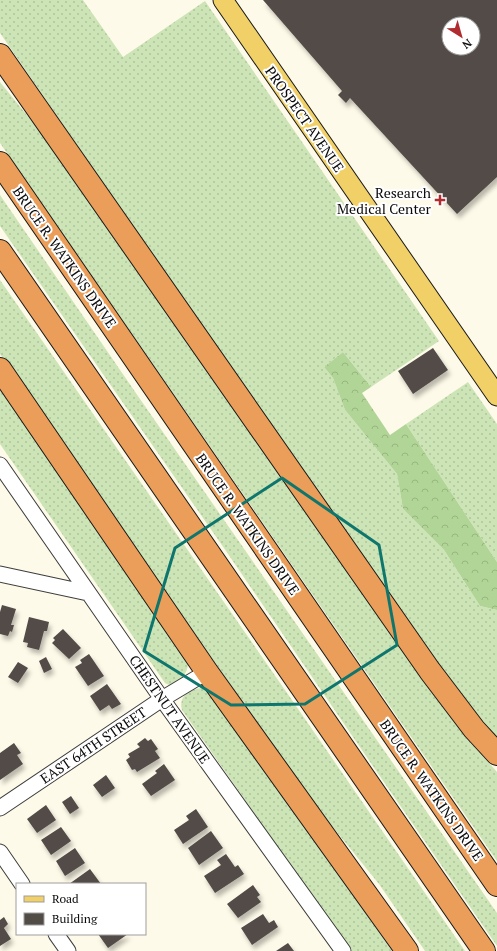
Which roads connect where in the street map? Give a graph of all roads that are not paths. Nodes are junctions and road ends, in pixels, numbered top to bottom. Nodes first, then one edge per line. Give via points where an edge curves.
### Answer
1 (222, 0) edge
2 (0, 54) edge
3 (0, 163) edge
4 (0, 251) edge
5 (0, 369) edge
6 (497, 396) edge
7 (0, 465) edge
8 (0, 574) edge
9 (88, 593) junction
10 (207, 672) junction
11 (162, 699) junction
12 (497, 754) edge
13 (0, 808) edge
14 (0, 852) edge
15 (21, 883) edge
16 (497, 884) edge
17 (57, 935) edge
18 (68, 951) edge
19 (343, 951) edge
20 (407, 951) edge
21 (484, 951) edge

1 - 6 main road, PROSPECT AVENUE
2 - 12 highway via 430,670 474,729
3 - 16 highway, BRUCE R. WATKINS DRIVE
4 - 21 highway
5 - 10 highway
7 - 9 street, CHESTNUT AVENUE
8 - 9 street
9 - 11 street, CHESTNUT AVENUE
10 - 11 street, EAST 64TH STREET
10 - 20 highway
11 - 13 street, EAST 64TH STREET
11 - 19 street, CHESTNUT AVENUE
14 - 15 street
17 - 18 street

